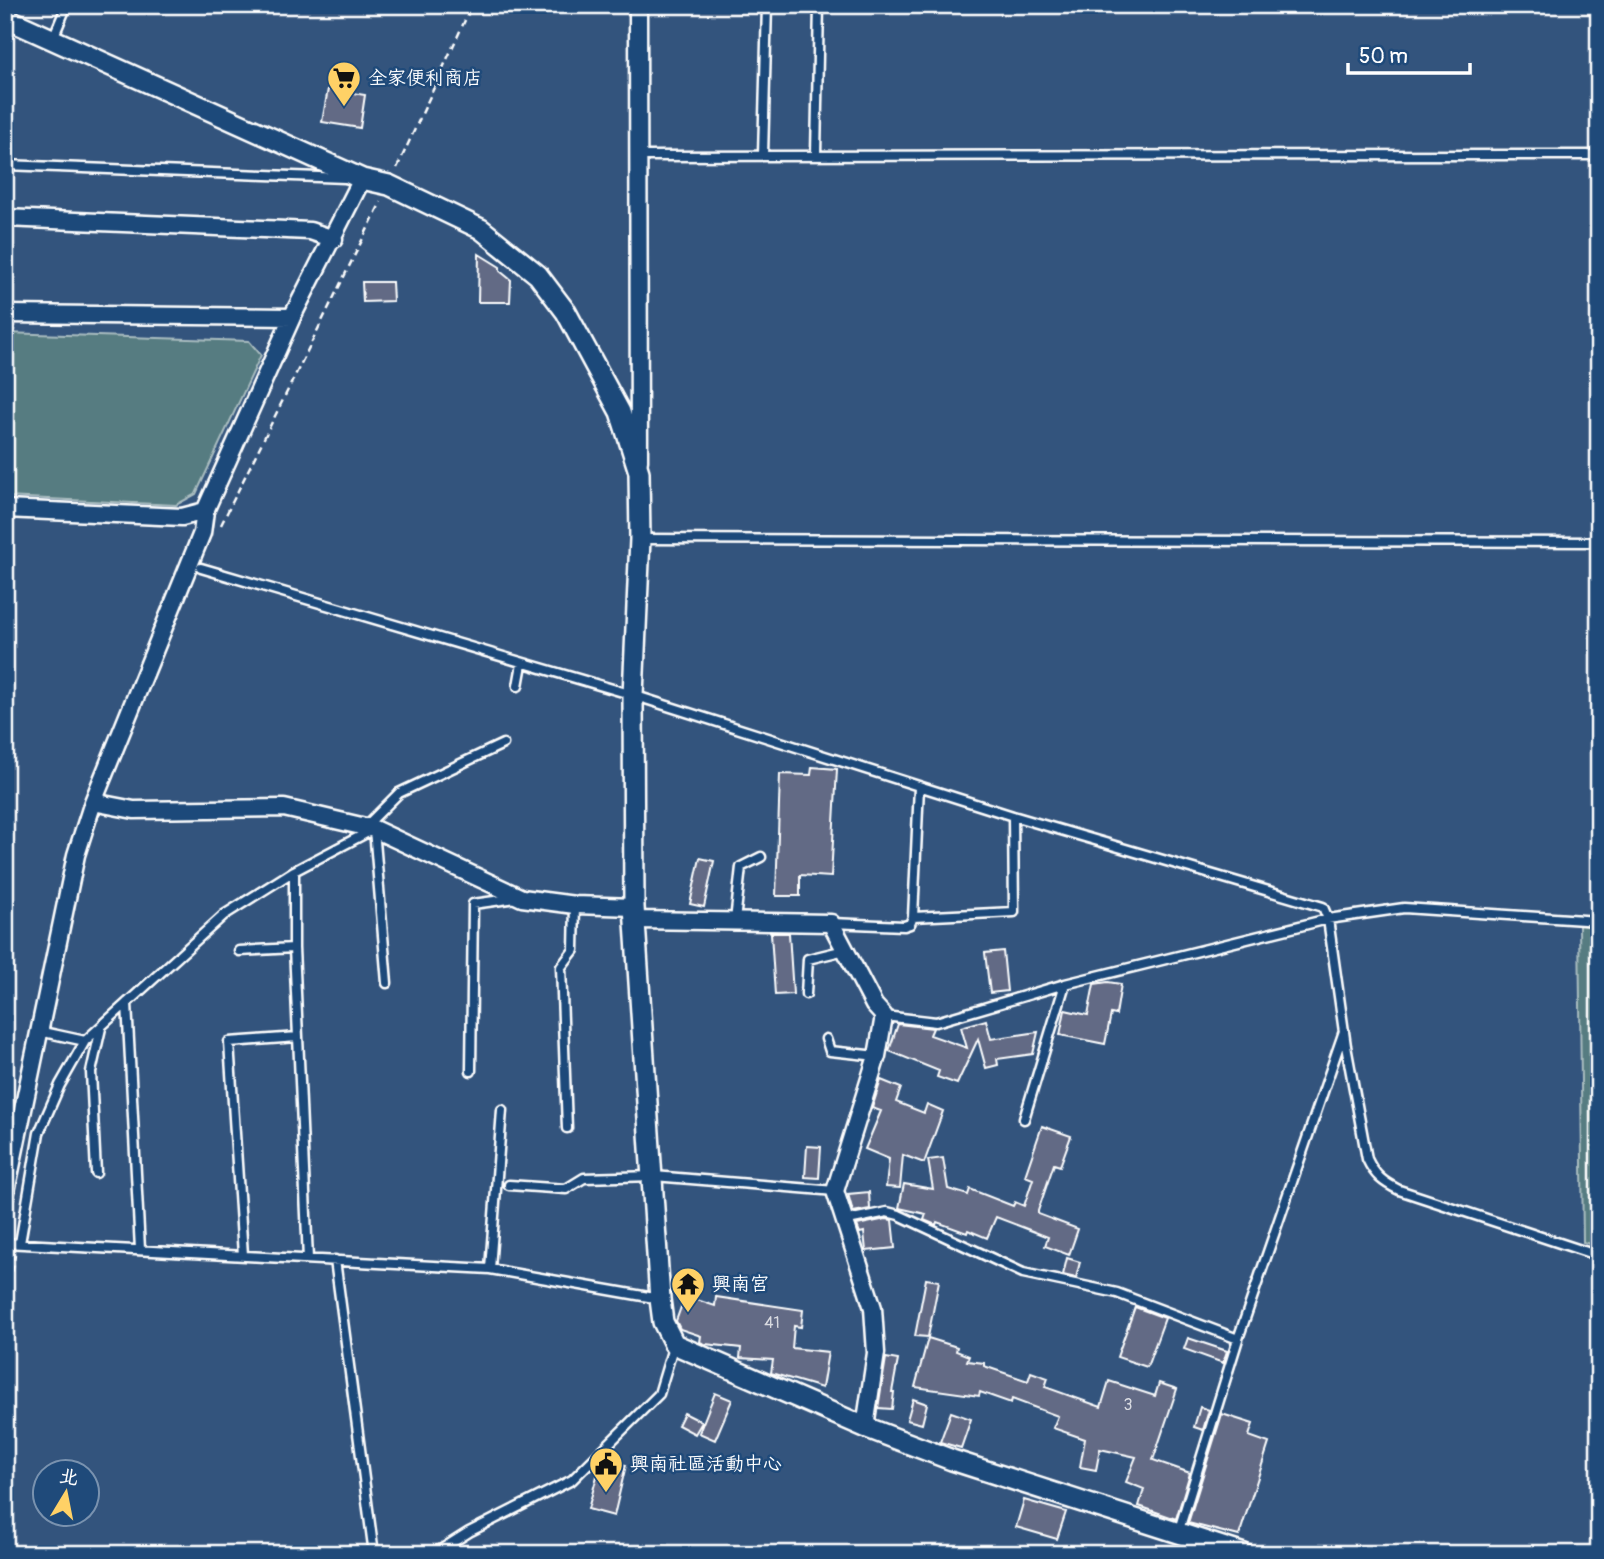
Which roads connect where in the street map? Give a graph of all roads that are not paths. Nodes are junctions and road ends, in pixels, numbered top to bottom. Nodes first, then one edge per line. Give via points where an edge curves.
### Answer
1 (67, 5) edge
2 (638, 5) edge
3 (767, 5) edge
4 (820, 5) edge
5 (5, 18) edge
6 (53, 39) junction
7 (816, 154) junction
8 (763, 155) junction
9 (1599, 155) edge
10 (638, 156) junction
11 (5, 165) edge
12 (362, 179) junction
13 (5, 218) edge
14 (334, 239) junction
15 (5, 314) edge
16 (292, 317) junction
17 (639, 472) junction
18 (5, 509) edge
19 (205, 511) junction
20 (640, 539) junction
21 (1599, 542) edge
22 (201, 568) dead end
23 (522, 664) junction
24 (518, 686) dead end
25 (633, 695) junction
26 (503, 744) dead end
27 (919, 787) junction
28 (93, 802) junction
29 (1013, 816) junction
30 (370, 828) junction
31 (761, 857) dead end
32 (294, 871) junction
33 (522, 898) junction
34 (575, 905) junction
35 (635, 914) junction
36 (913, 917) junction
37 (1328, 919) junction
38 (735, 921) junction
39 (1599, 921) edge
40 (831, 923) junction
41 (294, 948) junction
42 (845, 950) junction
43 (239, 951) dead end
44 (387, 983) dead end
45 (1065, 984) junction
46 (806, 994) dead end
47 (127, 1003) junction
48 (884, 1016) junction
49 (101, 1028) junction
50 (39, 1031) junction
51 (1344, 1031) junction
52 (298, 1037) junction
53 (826, 1039) dead end
54 (85, 1041) junction
55 (877, 1056) junction
56 (471, 1071) dead end
57 (502, 1110) dead end
58 (1024, 1119) dead end
59 (567, 1128) dead end
60 (96, 1173) dead end
61 (654, 1176) junction
62 (509, 1185) dead end
63 (835, 1191) junction
64 (5, 1196) edge
65 (843, 1221) junction
66 (5, 1243) edge
67 (18, 1243) junction
68 (139, 1250) junction
69 (243, 1255) junction
70 (1599, 1256) edge
71 (308, 1259) junction
72 (335, 1260) junction
73 (490, 1269) junction
74 (660, 1299) junction
75 (1238, 1339) junction
76 (674, 1344) junction
77 (865, 1427) junction
78 (1178, 1533) junction
79 (1213, 1549) edge
80 (373, 1554) edge
81 (434, 1554) edge
82 (1244, 1554) edge

1 - 6 lane
2 - 10 street
3 - 8 lane
4 - 7 lane
5 - 6 street
6 - 12 street
7 - 8 lane
7 - 9 lane
8 - 10 lane
10 - 17 street
11 - 12 lane
12 - 14 street
12 - 17 street via 389,185 481,229 538,275 566,312 620,412
13 - 14 street via 310,231
14 - 16 street
15 - 16 street
16 - 19 street
17 - 20 street
18 - 19 street via 182,517
19 - 28 street via 202,533
20 - 21 lane
20 - 25 street
22 - 23 lane
23 - 24 lane
23 - 25 lane
25 - 27 lane
25 - 35 street
26 - 30 lane via 399,793
27 - 29 lane
27 - 36 lane
28 - 30 street via 134,810 284,808
28 - 50 street via 76,855
29 - 36 lane via 1014,912
29 - 37 lane via 1324,907
30 - 32 lane
30 - 33 street
30 - 44 lane
31 - 38 lane via 741,867
32 - 41 lane
32 - 47 lane via 225,915
33 - 34 street
33 - 56 lane via 473,904
34 - 35 street
34 - 59 lane via 574,950 561,967
35 - 38 street
35 - 61 street
36 - 40 lane via 904,926
37 - 39 lane via 1404,908
37 - 45 lane
37 - 51 lane
38 - 40 street
40 - 42 street
41 - 43 lane
41 - 52 lane
42 - 46 lane via 808,959
42 - 48 street
45 - 48 lane via 936,1022
45 - 58 lane
47 - 49 lane
47 - 68 lane
48 - 55 street
49 - 54 lane
49 - 60 lane via 91,1072
50 - 54 lane
50 - 64 street
51 - 70 lane via 1367,1159 1382,1182
51 - 75 lane
52 - 69 lane via 229,1042
52 - 71 lane
53 - 55 lane via 830,1051
54 - 67 lane via 39,1133
55 - 63 street
57 - 73 lane
61 - 62 lane via 584,1178 566,1189
61 - 63 lane
61 - 74 street
63 - 65 street
65 - 75 lane via 899,1214 1024,1273 1117,1293
65 - 77 street via 873,1308 876,1353
66 - 67 lane
67 - 68 lane
68 - 69 lane
69 - 71 lane
71 - 72 lane
72 - 73 lane
72 - 80 lane
73 - 74 lane
74 - 76 street via 667,1335
75 - 78 lane
76 - 77 street
76 - 81 lane via 659,1394 572,1480
77 - 78 street via 1033,1488
78 - 79 street
79 - 82 street

